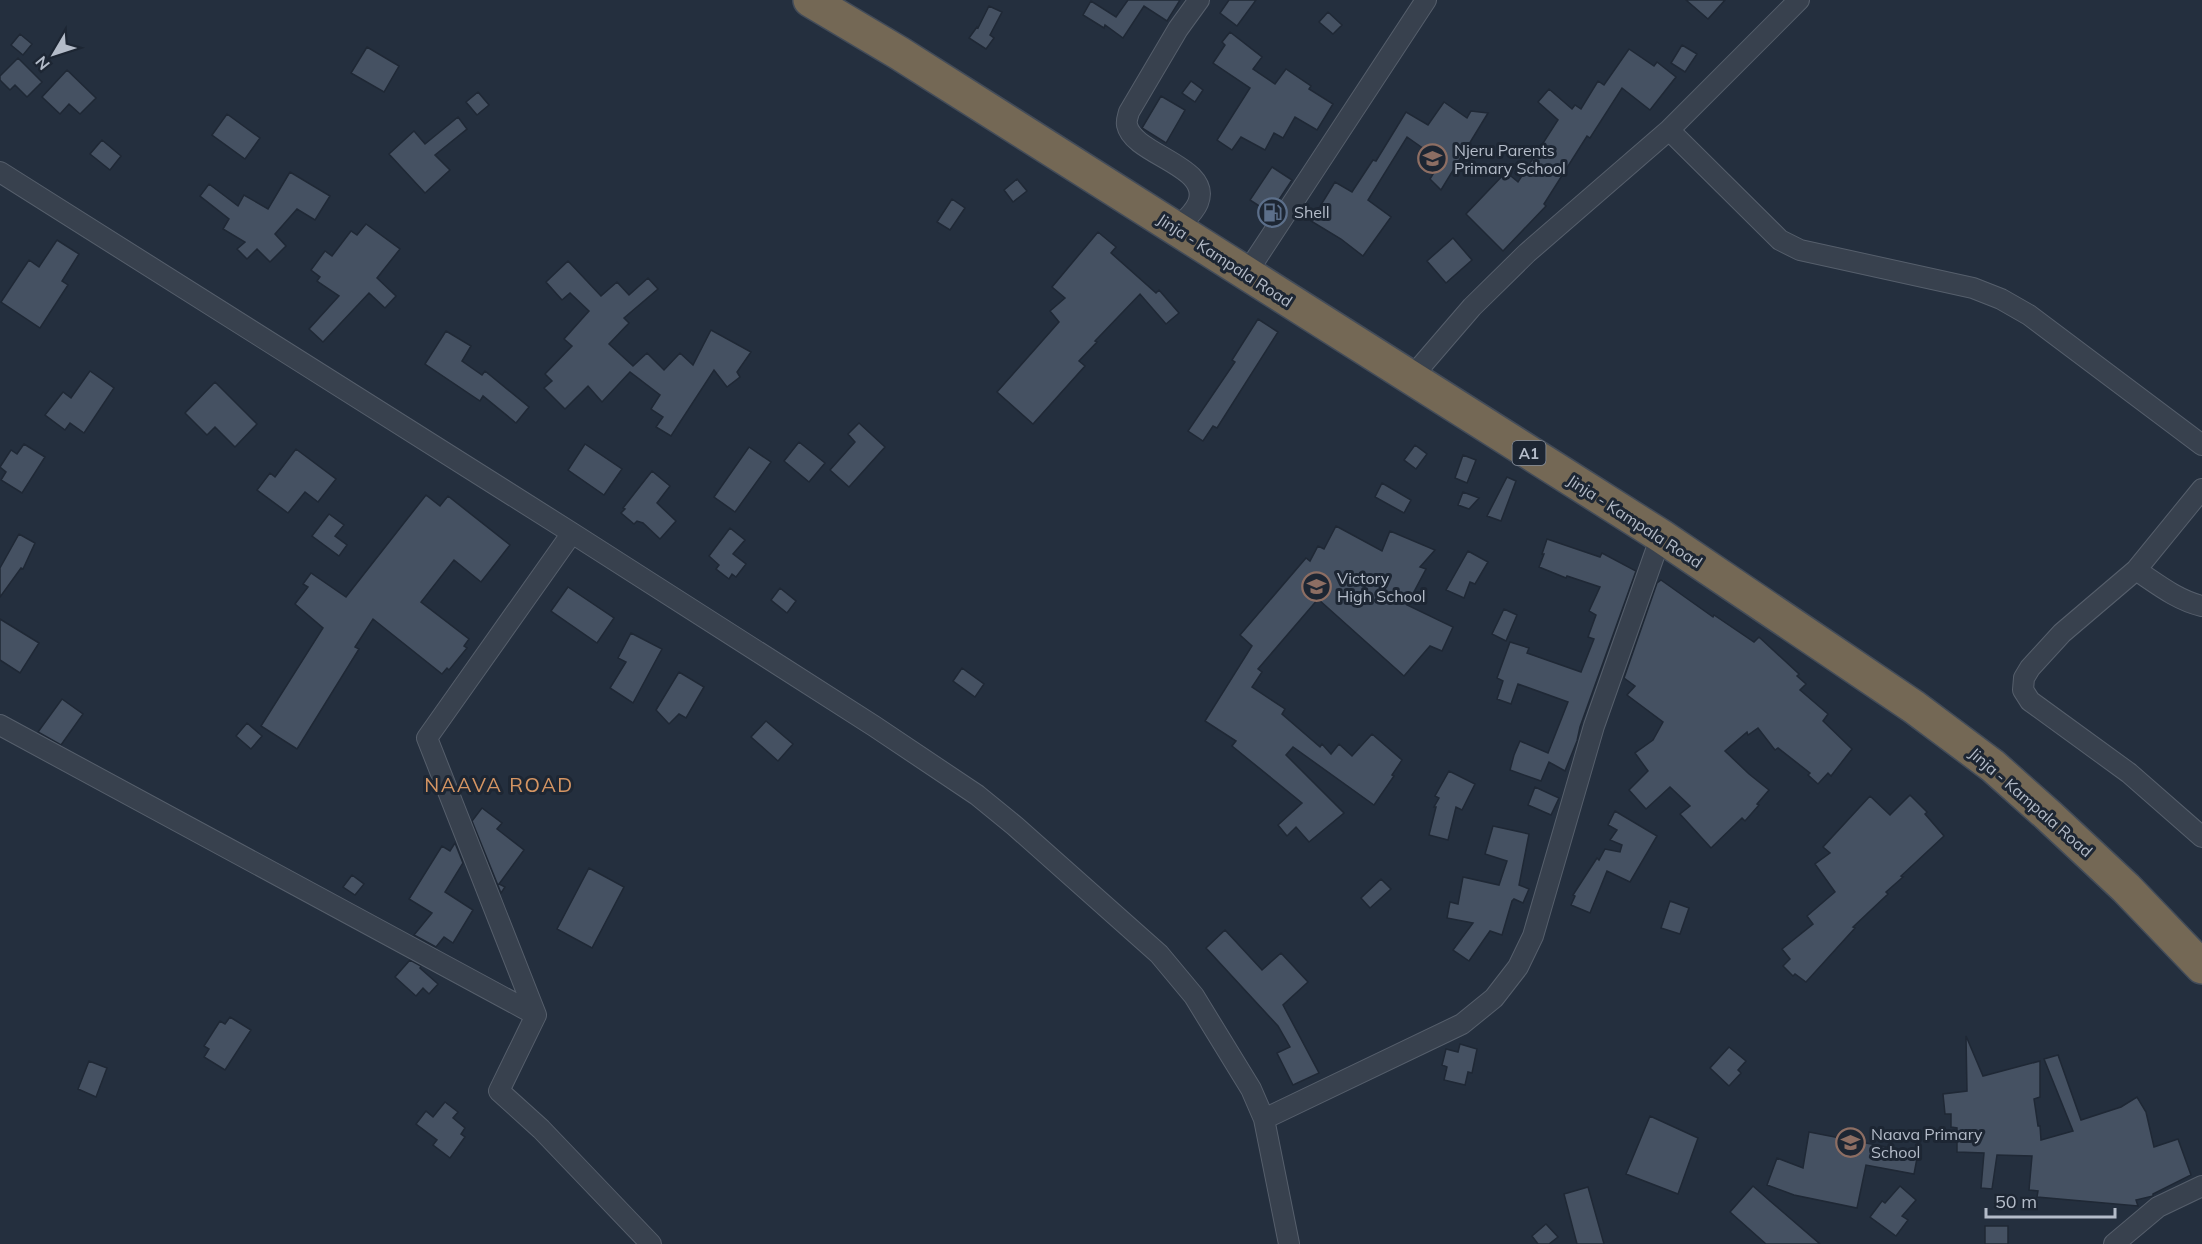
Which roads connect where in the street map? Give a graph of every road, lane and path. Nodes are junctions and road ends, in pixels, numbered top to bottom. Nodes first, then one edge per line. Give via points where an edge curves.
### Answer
1 (810, 0) edge
2 (1199, 0) edge
3 (1426, 0) edge
4 (1799, 0) edge
5 (1669, 130) junction
6 (0, 172) edge
7 (1177, 228) junction
8 (1246, 274) junction
9 (1410, 379) junction
10 (2202, 445) edge
11 (2202, 489) edge
12 (572, 533) junction
13 (1661, 536) junction
14 (2136, 570) junction
15 (2202, 606) edge
16 (0, 725) edge
17 (2202, 837) edge
18 (2202, 967) edge
19 (536, 1015) junction
20 (1264, 1119) junction
21 (2202, 1186) edge
22 (651, 1244) edge
23 (1289, 1244) edge
24 (2114, 1244) edge

1 - 7 highway, Jinja - Kampala Road / A1
2 - 7 street via 1178,29 1126,123 1140,143 1187,171 1199,190 1193,212
3 - 8 street
4 - 5 street
5 - 9 street via 1527,253 1472,307
5 - 10 street via 1780,240 1800,250 1973,288 2001,299 2029,315
6 - 12 street
7 - 8 highway, Jinja - Kampala Road / A1
8 - 9 highway, Jinja - Kampala Road / A1
9 - 13 highway, Jinja - Kampala Road / A1
11 - 14 street
12 - 19 street via 428,738
12 - 20 street via 874,726 977,795 1015,826 1166,962 1194,996 1251,1089
13 - 18 highway, Jinja - Kampala Road / A1 via 1906,701 1993,766 2126,888
13 - 20 street via 1594,726 1533,936 1518,967 1494,998 1462,1024
14 - 15 street via 2170,594
14 - 17 street via 2062,633 2030,668 2023,690 2030,701 2129,773
16 - 19 street
19 - 22 street via 499,1091 541,1129
20 - 23 street
21 - 24 street via 2158,1207

